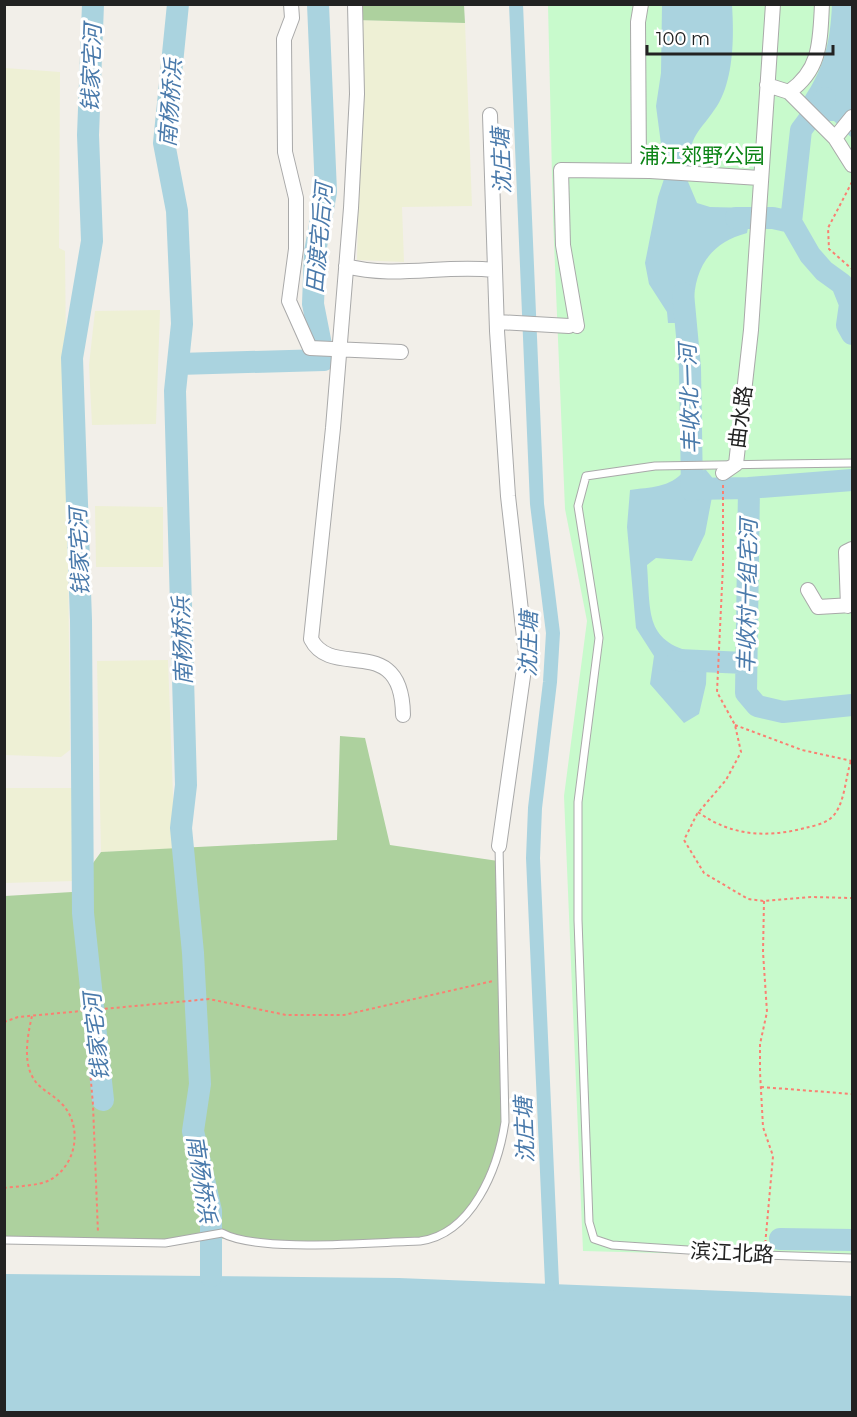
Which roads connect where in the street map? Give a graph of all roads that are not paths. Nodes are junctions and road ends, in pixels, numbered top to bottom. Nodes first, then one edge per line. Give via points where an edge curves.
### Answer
1 (291, 4) edge
2 (355, 4) edge
3 (641, 4) edge
4 (773, 4) edge
5 (822, 4) edge
6 (767, 85) junction
7 (789, 92) junction
8 (490, 116) dead end
9 (852, 117) edge
10 (835, 138) junction
11 (852, 165) edge
12 (639, 171) junction
13 (760, 178) junction
14 (346, 266) junction
15 (494, 270) junction
16 (500, 323) junction
17 (336, 350) junction
18 (401, 352) dead end
19 (852, 463) edge
20 (736, 464) junction
21 (723, 473) road end
22 (852, 549) edge
23 (808, 590) dead end
24 (850, 605) edge
25 (403, 715) dead end
26 (499, 846) joint
27 (4, 1240) edge
28 (852, 1258) edge

1 - 17 street via 292,18 284,39 285,152 296,198 296,249 289,301 309,348
2 - 14 street via 357,94
3 - 12 street
4 - 6 street, 曲水路
5 - 7 street via 821,34 814,62 800,84
6 - 7 street
6 - 13 street, 曲水路
7 - 10 street
8 - 15 street
9 - 10 street
10 - 11 street
12 - 13 street
12 - 16 street via 561,170 563,246 573,326
13 - 20 street, 曲水路 via 751,330
14 - 15 street via 404,272 448,268
14 - 17 street
15 - 16 street
16 - 26 street via 508,496 526,656
17 - 18 street
17 - 25 street via 311,639 314,646 336,657 387,668 403,699
19 - 20 lane
20 - 21 street, 曲水路
20 - 28 lane, 滨江北路 via 655,466 586,476 578,506 599,638 578,802 578,920 589,1222 594,1239 612,1245
22 - 24 street via 846,552
23 - 24 street via 818,607
26 - 27 lane via 504,1134 485,1187 443,1236 420,1241 268,1244 222,1233 165,1243

